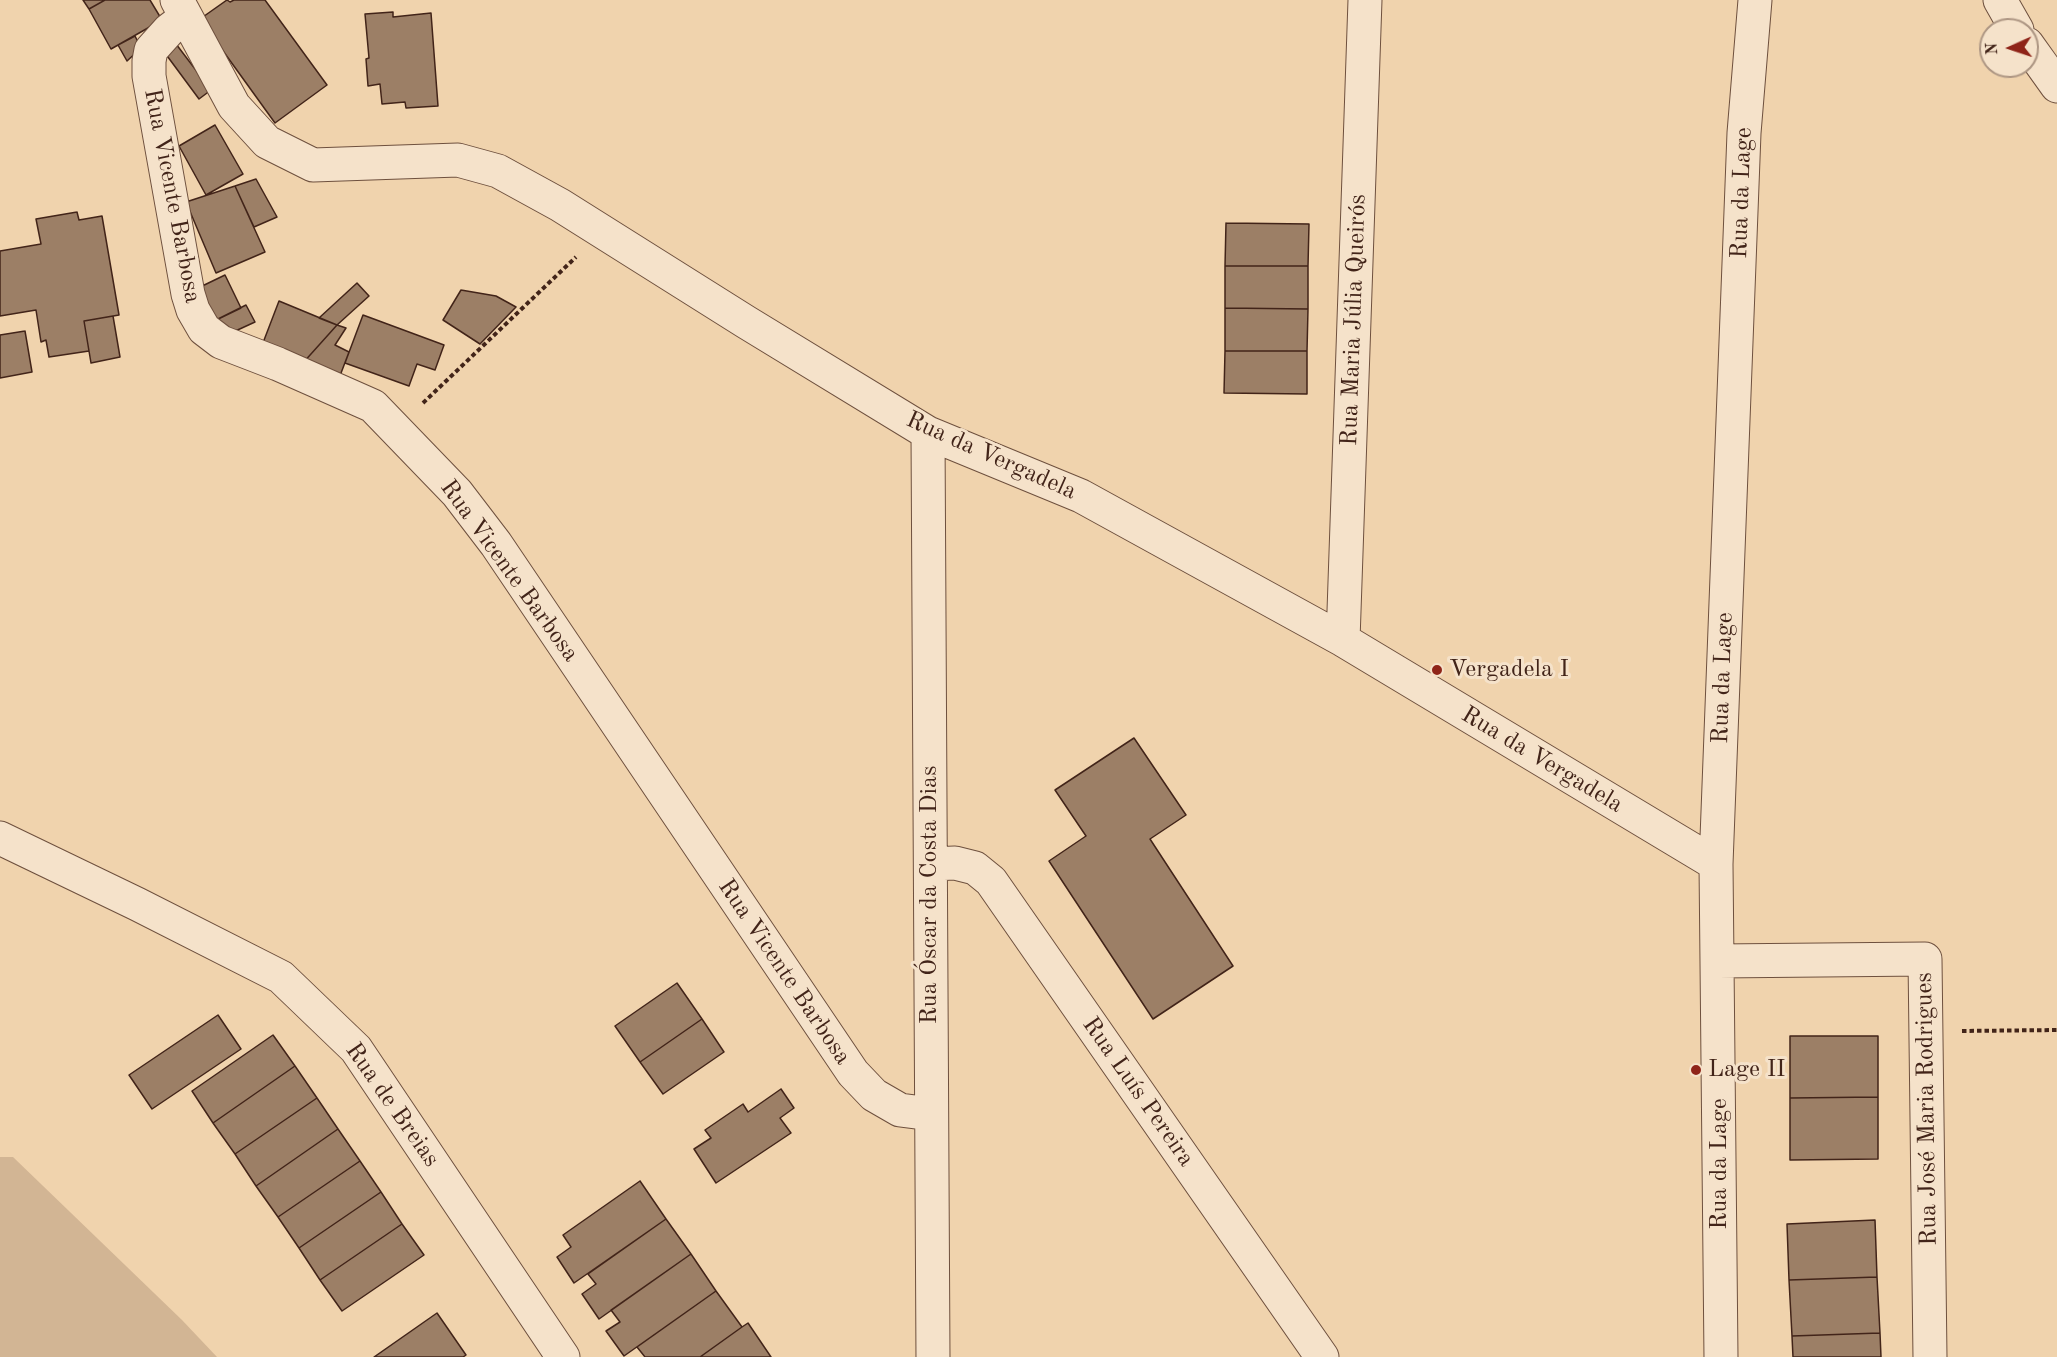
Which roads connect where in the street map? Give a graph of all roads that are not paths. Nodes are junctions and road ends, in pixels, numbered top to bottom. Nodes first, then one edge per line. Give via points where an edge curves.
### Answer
1 (1365, 0) edge
2 (1755, 0) edge
3 (2000, 0) edge
4 (181, 9) edge
5 (2010, 18) edge
6 (2039, 61) edge
7 (2057, 86) edge
8 (928, 433) junction
9 (1343, 640) junction
10 (0, 838) edge
11 (930, 864) junction
12 (1716, 864) junction
13 (1718, 961) junction
14 (931, 1114) junction
15 (563, 1357) edge
16 (933, 1357) edge
17 (1322, 1357) edge
18 (1721, 1357) edge
19 (1930, 1357) edge

1 - 9 street, Rua Maria Júlia Queirós
2 - 12 street, Rua da Lage via 1744,132
3 - 5 street
4 - 8 street, Rua da Vergadela via 234,106 267,142 313,165 458,160 498,171 550,199
4 - 14 street, Rua Vicente Barbosa via 151,50 149,61 181,256 198,320 211,337 221,342 373,406 457,493 496,544 853,1072 874,1095 900,1110
6 - 7 street
8 - 9 street, Rua da Vergadela via 1081,496
8 - 11 street, Rua Óscar da Costa Dias
9 - 12 street, Rua da Vergadela
10 - 15 street, Rua de Breias via 281,977 356,1049
11 - 14 street, Rua Óscar da Costa Dias
11 - 17 street, Rua Luís Pereira via 956,863 975,868 991,880
12 - 13 street, Rua da Lage
13 - 18 street, Rua da Lage
13 - 19 street, Rua José Maria Rodrigues via 1924,959
14 - 16 street, Rua Óscar da Costa Dias

